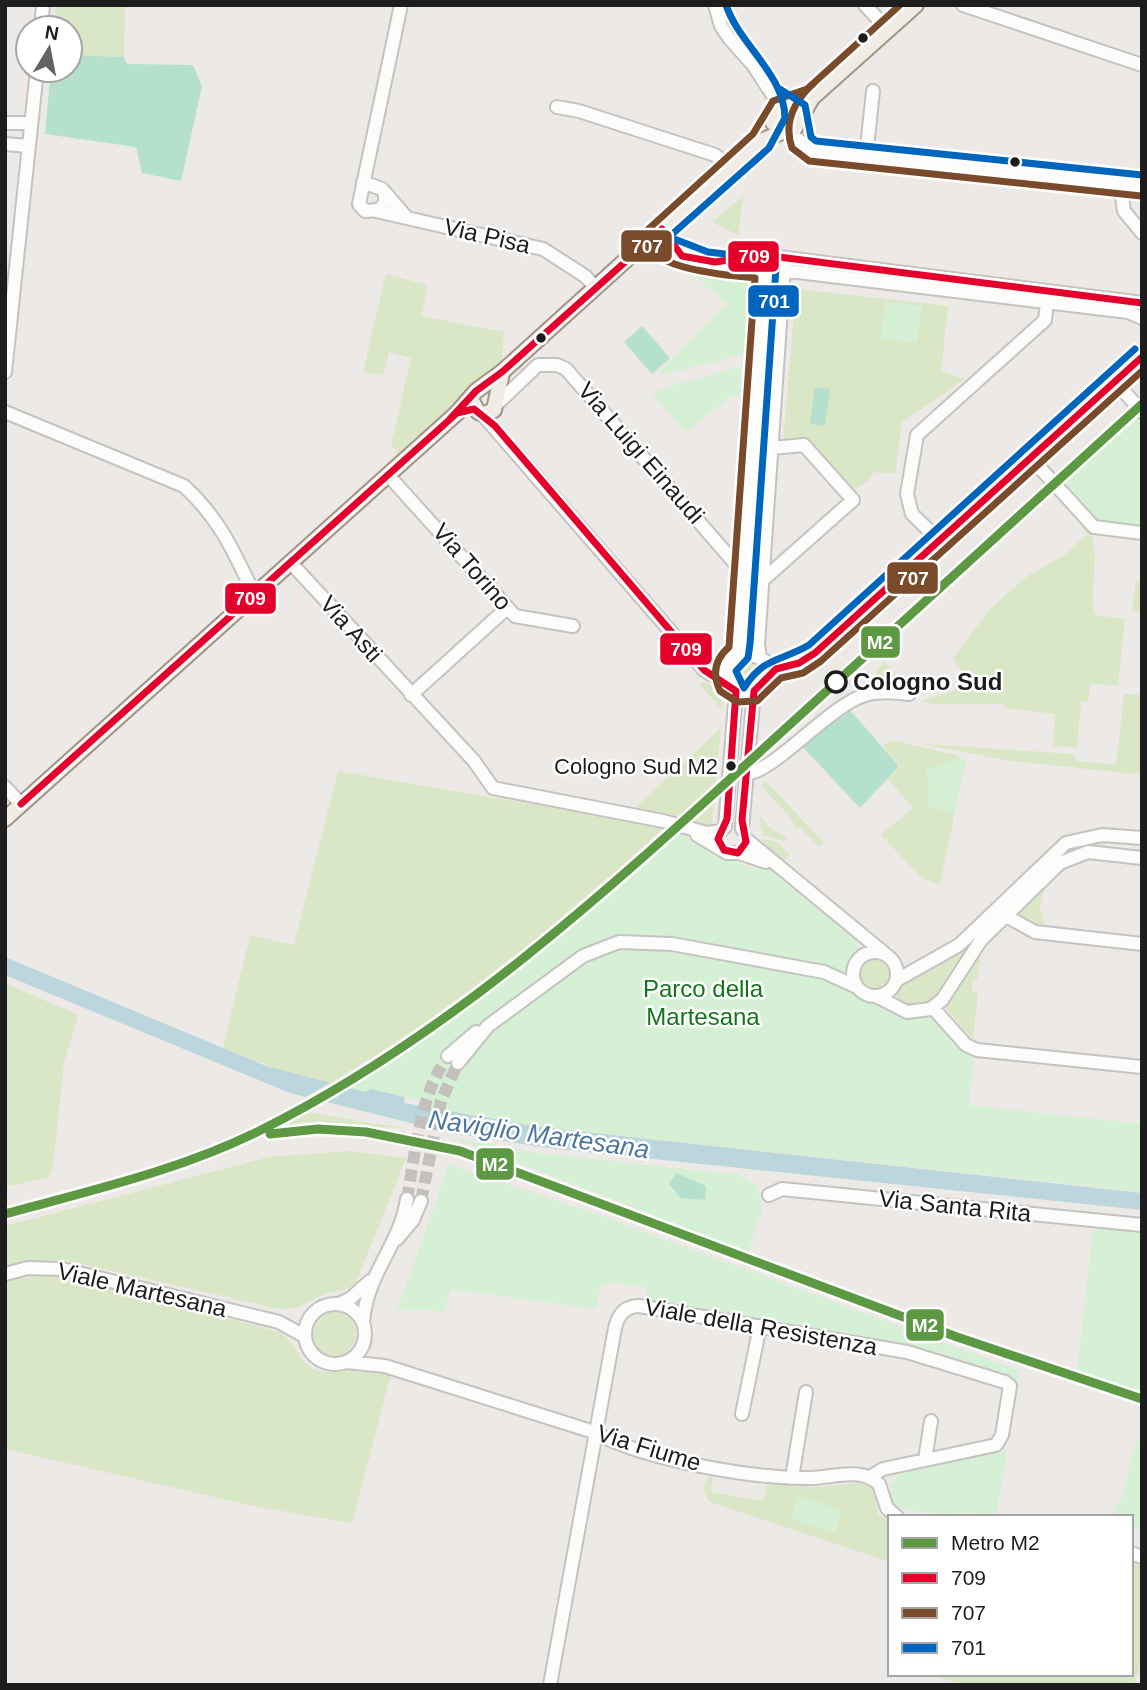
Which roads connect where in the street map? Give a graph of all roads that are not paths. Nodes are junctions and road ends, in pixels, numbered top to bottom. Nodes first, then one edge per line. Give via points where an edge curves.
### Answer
1 (401, 5) edge
2 (715, 5) edge
3 (865, 5) edge
4 (916, 5) edge
5 (963, 5) edge
6 (888, 30) junction
7 (1142, 65) edge
8 (35, 84) edge
9 (873, 91) dead end
10 (771, 94) junction
11 (558, 107) dead end
12 (775, 116) junction
13 (794, 121) junction
14 (5, 123) edge
15 (31, 123) junction
16 (761, 141) junction
17 (5, 144) edge
18 (29, 146) junction
19 (866, 157) junction
20 (730, 166) junction
21 (363, 182) junction
22 (1121, 183) junction
23 (1142, 186) edge
24 (385, 192) junction
25 (376, 211) junction
26 (407, 218) junction
27 (658, 233) junction
28 (1142, 233) edge
29 (767, 255) junction
30 (784, 257) junction
31 (715, 262) junction
32 (766, 269) junction
33 (783, 271) junction
34 (597, 288) junction
35 (1047, 302) junction
36 (1142, 303) edge
37 (763, 317) junction
38 (780, 318) junction
39 (1142, 318) edge
40 (1142, 355) edge
41 (5, 372) edge
42 (1114, 380) junction
43 (486, 402) junction
44 (5, 412) edge
45 (1142, 412) edge
46 (772, 448) junction
47 (1030, 457) junction
48 (388, 475) junction
49 (1142, 533) edge
50 (747, 536) junction
51 (766, 537) junction
52 (939, 540) junction
53 (291, 563) junction
54 (745, 567) junction
55 (764, 574) junction
56 (255, 596) junction
57 (507, 608) junction
58 (573, 626) dead end
59 (739, 653) junction
60 (698, 662) junction
61 (726, 665) junction
62 (763, 666) junction
63 (732, 687) junction
64 (754, 691) junction
65 (909, 694) dead end
66 (411, 695) junction
67 (747, 773) junction
68 (5, 787) edge
69 (21, 804) junction
70 (7, 815) edge
71 (682, 827) junction
72 (723, 829) junction
73 (745, 834) junction
74 (1142, 838) edge
75 (721, 847) junction
76 (739, 853) junction
77 (1142, 858) edge
78 (776, 866) junction
79 (1006, 916) junction
80 (855, 932) junction
81 (1142, 944) edge
82 (889, 957) junction
83 (858, 961) junction
84 (921, 965) junction
85 (824, 972) junction
86 (896, 983) junction
87 (857, 987) junction
88 (876, 996) junction
89 (933, 1008) junction
90 (909, 1012) junction
91 (453, 1059) tunnel mouth
92 (1142, 1067) edge
93 (769, 1195) dead end
94 (407, 1199) tunnel mouth
95 (421, 1201) tunnel mouth
96 (1142, 1225) edge
97 (394, 1241) junction
98 (5, 1274) edge
99 (371, 1280) junction
100 (339, 1304) junction
101 (310, 1316) junction
102 (279, 1322) junction
103 (363, 1322) junction
104 (760, 1326) junction
105 (304, 1336) junction
106 (365, 1338) junction
107 (346, 1362) junction
108 (385, 1366) junction
109 (806, 1392) dead end
110 (742, 1414) dead end
111 (931, 1421) dead end
112 (593, 1432) junction
113 (925, 1460) junction
114 (870, 1477) junction
115 (792, 1478) junction
116 (895, 1515) edge
117 (550, 1685) edge

1 - 21 street
2 - 10 street via 721,26
3 - 6 street
4 - 6 main road
5 - 7 street
6 - 13 main road via 812,98
8 - 15 street
9 - 19 street
10 - 12 street
10 - 13 street
11 - 20 street via 715,155
12 - 13 main road via 777,124
12 - 16 main road
13 - 16 main road
13 - 19 street via 803,147
14 - 15 street
15 - 18 street
16 - 20 main road
17 - 18 street
18 - 41 street
19 - 22 street
20 - 27 main road
21 - 24 street
21 - 25 street via 359,204 365,211
22 - 23 street
22 - 28 street via 1124,211
24 - 25 street via 385,203
24 - 26 street
25 - 26 street, Via Pisa
26 - 34 street, Via Pisa via 543,249
27 - 31 street via 682,256
27 - 34 main road
29 - 30 street
29 - 31 street
29 - 32 street
30 - 33 street
30 - 36 street
31 - 32 street
32 - 33 street
32 - 37 street
33 - 35 street
33 - 38 street
34 - 43 main road via 502,372
35 - 39 street
35 - 52 street via 1045,320 917,435 907,494 912,514
37 - 38 street
37 - 50 street
38 - 46 street
40 - 42 street
42 - 45 street
42 - 47 street
43 - 48 main road via 457,412
43 - 54 street, Via Luigi Einaudi via 538,365 566,369 733,561
43 - 60 street via 495,426
44 - 56 street via 184,486 222,528
46 - 51 street
46 - 55 street via 804,445 853,500
47 - 49 street via 1094,527
47 - 52 street
48 - 53 main road
48 - 57 street, Via Torino
50 - 51 street
50 - 54 street
51 - 55 street
52 - 62 street via 814,653 799,663
53 - 56 main road
53 - 66 street, Via Asti
54 - 55 street
54 - 59 street
55 - 62 street via 758,644
56 - 69 main road
57 - 58 street, Via Torino via 515,616
57 - 66 street
59 - 61 street
59 - 62 street via 751,653
60 - 61 street via 719,668
60 - 63 street
61 - 63 street
62 - 64 street
63 - 64 street
63 - 72 street
64 - 67 street
65 - 67 street via 874,693 850,701 760,772
66 - 71 street, Via Asti via 474,761 488,786
67 - 73 street
68 - 69 street
69 - 70 main road
71 - 72 street via 710,833
71 - 75 street
72 - 73 street via 732,825
72 - 75 street
73 - 76 street
73 - 78 street
74 - 84 street via 1102,835 1066,844 959,945
75 - 76 street
76 - 78 street
77 - 79 street via 1088,852 1074,855 1058,864
78 - 80 street
79 - 81 street via 1035,932
79 - 89 street via 981,940
80 - 82 street
80 - 83 street
82 - 83 street via 869,953
82 - 84 street
82 - 86 street
83 - 85 street via 845,970
83 - 87 street via 853,977
84 - 86 street
85 - 87 street
85 - 91 street via 672,944 625,941 583,956 488,1026
86 - 88 street
86 - 90 street via 898,1001
87 - 88 street
88 - 90 street
89 - 90 street
89 - 92 street via 966,1045 977,1050
93 - 96 street, Via Santa Rita via 782,1189
94 - 97 street
95 - 97 street via 409,1227
97 - 99 street
98 - 102 street, Viale Martesana via 28,1268 62,1269
99 - 100 street
99 - 103 street
100 - 101 street via 326,1305
100 - 103 street
101 - 102 street, Viale Martesana
101 - 105 street
102 - 105 street, Viale Martesana
103 - 106 street
104 - 110 street
104 - 112 street, Viale della Resistenza via 635,1306 622,1312
104 - 113 street, Viale della Resistenza via 914,1354 1009,1384 1011,1394 998,1443
105 - 107 street via 309,1351 321,1361
106 - 107 street via 359,1353
106 - 108 street via 370,1353
107 - 108 street, Via Fiume
108 - 112 street, Via Fiume
109 - 115 street
111 - 113 street
112 - 115 street, Via Fiume via 673,1459
112 - 117 street
113 - 114 street, Viale della Resistenza via 883,1469
114 - 115 street, Via Fiume
114 - 116 street via 879,1484 885,1505

